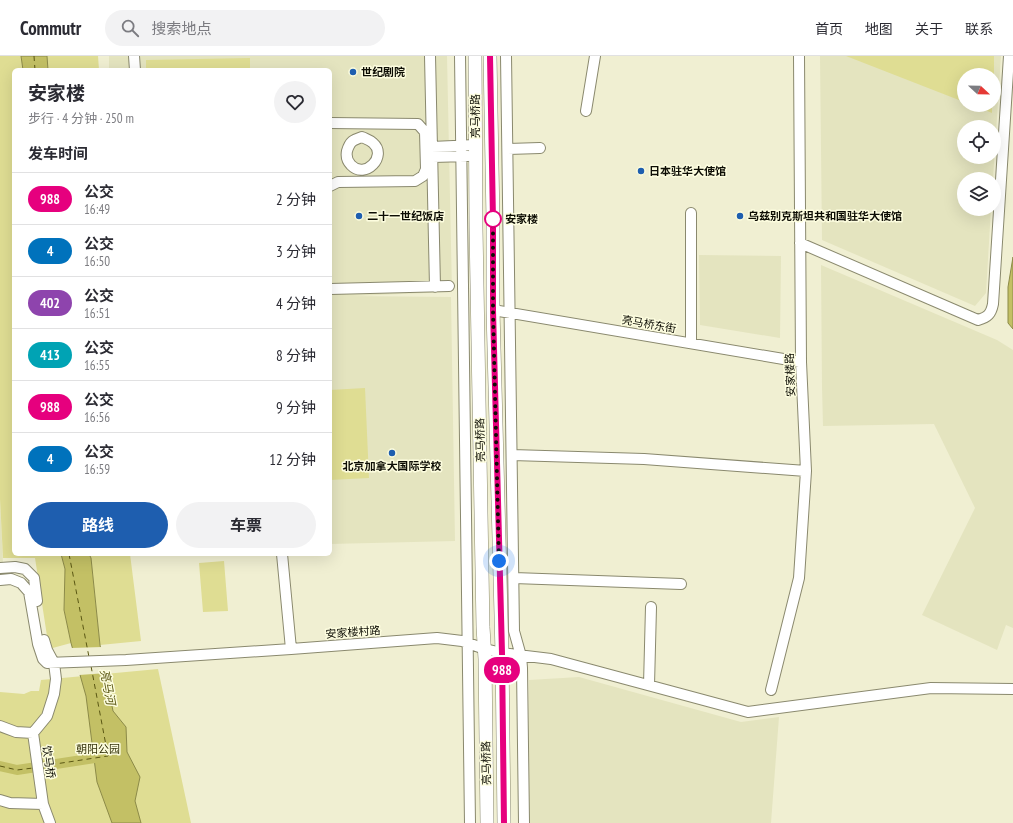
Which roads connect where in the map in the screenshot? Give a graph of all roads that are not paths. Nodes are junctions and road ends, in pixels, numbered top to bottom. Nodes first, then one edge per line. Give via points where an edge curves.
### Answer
1 (134, 56) edge
2 (430, 56) edge
3 (460, 56) edge
4 (475, 56) edge
5 (490, 56) edge
6 (506, 56) edge
7 (595, 56) edge
8 (799, 56) edge
9 (1009, 56) edge
10 (135, 68) edge
11 (586, 111) dead end
12 (332, 123) edge
13 (425, 138) junction
14 (540, 148) dead end
15 (508, 149) junction
16 (475, 150) junction
17 (462, 151) junction
18 (430, 156) junction
19 (332, 185) edge
20 (691, 214) dead end
21 (800, 243) junction
22 (449, 286) dead end
23 (436, 287) junction
24 (332, 290) edge
25 (493, 310) junction
26 (510, 313) junction
27 (691, 343) junction
28 (801, 362) junction
29 (512, 455) junction
30 (806, 471) junction
31 (282, 556) edge
32 (0, 568) edge
33 (514, 578) junction
34 (0, 580) edge
35 (681, 584) dead end
36 (651, 607) dead end
37 (468, 642) junction
38 (291, 649) junction
39 (485, 649) junction
40 (502, 653) junction
41 (521, 656) junction
42 (57, 662) junction
43 (649, 685) junction
44 (771, 690) dead end
45 (1013, 690) edge
46 (0, 726) edge
47 (33, 733) junction
48 (42, 799) junction
49 (0, 800) edge
50 (50, 823) edge
51 (470, 823) edge
52 (487, 823) edge
53 (504, 823) edge
54 (524, 823) edge

1 - 10 street
2 - 18 street
3 - 17 street
4 - 16 main road, 亮马桥路
5 - 25 main road, 亮马桥路
6 - 15 street
7 - 11 street
8 - 21 street, 安家楼路
9 - 21 street via 991,312 978,320
12 - 13 street via 418,124 425,132
13 - 18 street
13 - 18 street
14 - 15 street
15 - 26 street
16 - 17 street
16 - 39 main road, 亮马桥路
17 - 18 street
17 - 37 street
18 - 19 street via 423,176 415,181 338,182
18 - 23 street
20 - 27 street
21 - 28 street, 安家楼路
22 - 23 street
23 - 24 street
25 - 26 street, 亮马桥东街
25 - 40 main road, 亮马桥路
26 - 27 street, 亮马桥东街
26 - 29 street
27 - 28 street, 亮马桥东街
28 - 30 street, 安家楼路
29 - 30 street via 644,459
29 - 33 street
30 - 44 street, 安家楼路 via 799,578
31 - 38 street
32 - 42 street via 25,569 34,578 42,636 46,650
33 - 35 street
33 - 41 street via 514,631
34 - 42 street via 11,579 21,583 29,592 43,660 48,663
36 - 43 street
37 - 38 street, 安家楼村路 via 437,638
37 - 39 street, 安家楼村路
37 - 51 street
38 - 42 street, 安家楼村路
39 - 40 street, 安家楼村路
39 - 52 main road, 亮马桥路
40 - 41 street, 安家楼村路
40 - 53 main road, 亮马桥路
41 - 43 street, 安家楼村路 via 551,659
41 - 54 street
42 - 47 street via 54,694 48,716
43 - 45 street, 安家楼村路 via 748,712 931,688
46 - 47 street via 16,732
47 - 48 street, 饮马桥
48 - 49 street via 10,803
48 - 50 street, 饮马桥

